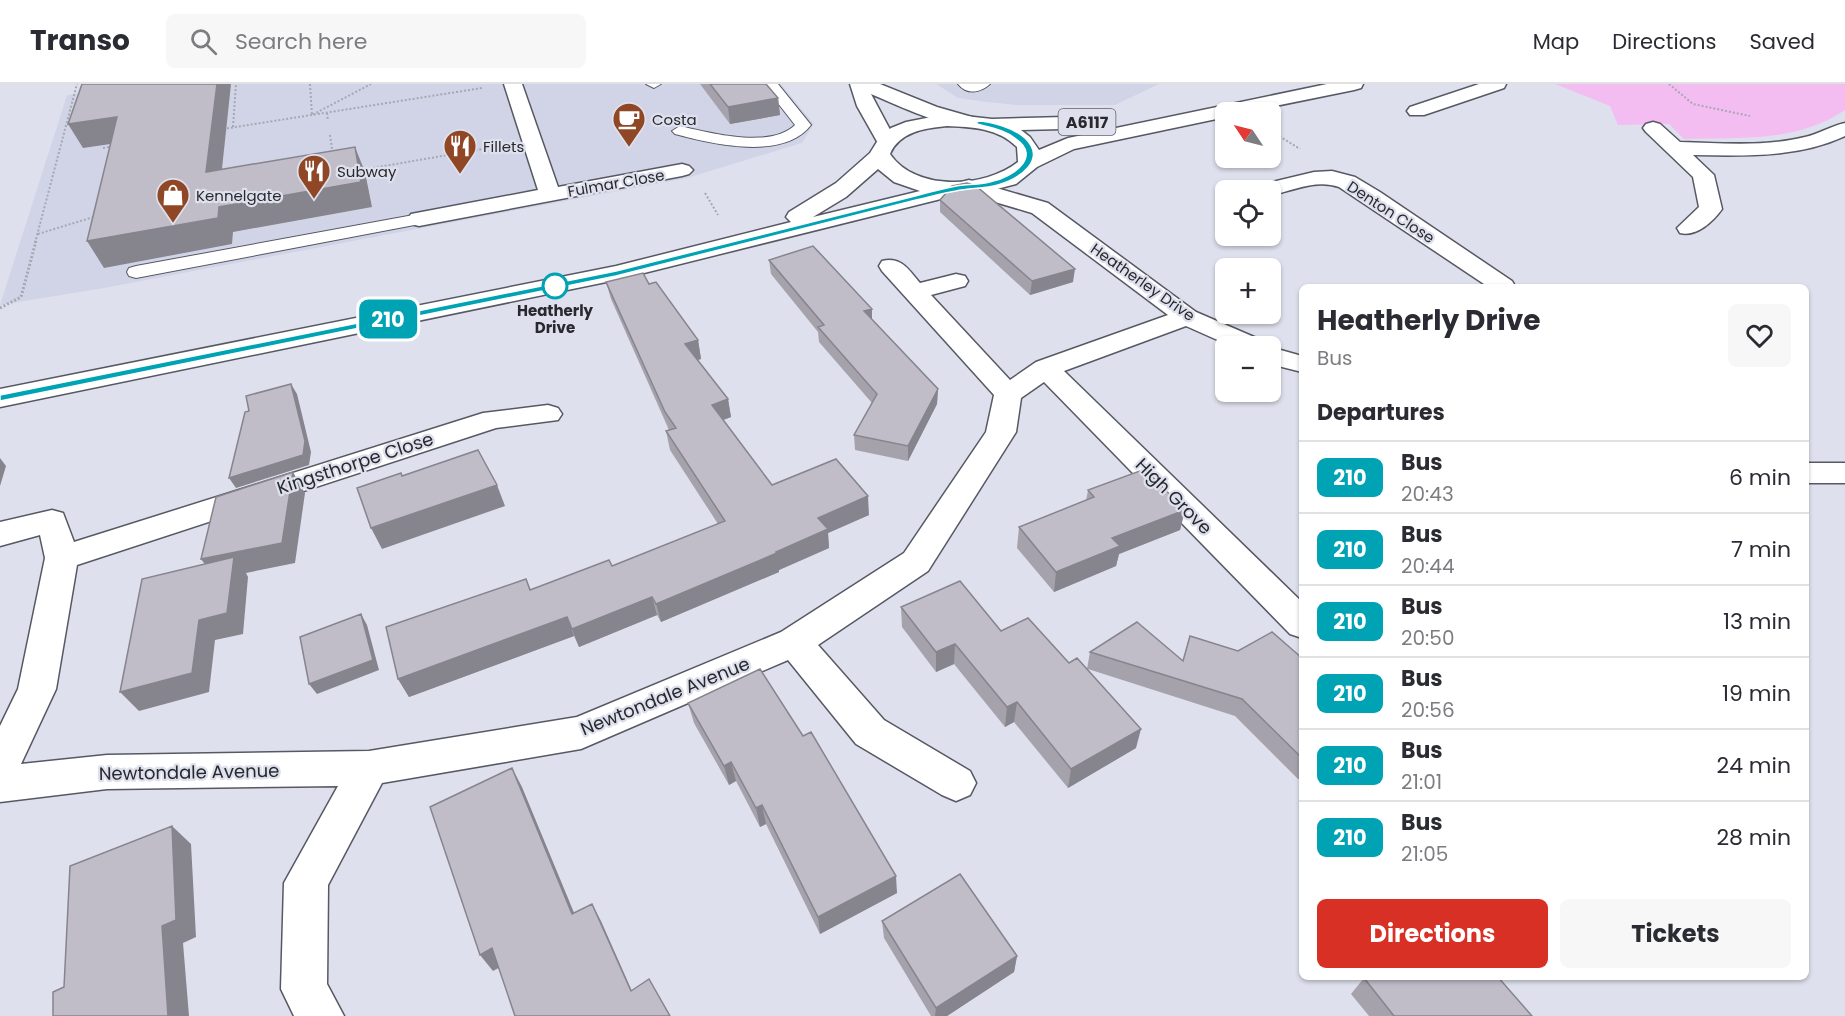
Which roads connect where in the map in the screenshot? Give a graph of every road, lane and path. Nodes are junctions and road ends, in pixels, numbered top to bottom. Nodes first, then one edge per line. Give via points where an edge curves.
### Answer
1 (77, 84) edge
2 (236, 84) edge
3 (310, 84) edge
4 (371, 84) edge
5 (472, 84) edge
6 (513, 84) edge
7 (770, 84) edge
8 (859, 84) edge
9 (864, 84) edge
10 (965, 84) edge
11 (983, 84) edge
12 (1354, 84) edge
13 (1497, 84) edge
14 (484, 88) dead end
15 (476, 89) junction
16 (86, 91) edge
17 (75, 93) junction
18 (1418, 103) dead end
19 (327, 112) junction
20 (312, 115) junction
21 (1180, 119) junction
22 (965, 121) junction
23 (328, 122) dead end
24 (993, 125) junction
25 (234, 127) junction
26 (1653, 128) dead end
27 (223, 129) dead end
28 (680, 130) dead end
29 (1842, 133) edge
30 (330, 135) dead end
31 (125, 144) edge
32 (103, 148) edge
33 (883, 148) junction
34 (1675, 148) junction
35 (332, 149) edge
36 (497, 158) dead end
37 (1025, 167) junction
38 (357, 170) edge
39 (682, 170) dead end
40 (1281, 187) edge
41 (963, 188) junction
42 (550, 195) junction
43 (1040, 208) junction
44 (99, 216) edge
45 (419, 219) joint
46 (1688, 228) dead end
47 (38, 234) junction
48 (769, 234) junction
49 (891, 266) dead end
50 (136, 272) dead end
51 (956, 281) dead end
52 (1500, 284) edge
53 (914, 292) junction
54 (0, 308) edge
55 (1187, 317) junction
56 (1230, 336) edge
57 (1281, 358) edge
58 (1299, 363) edge
59 (1046, 368) junction
60 (1008, 394) junction
61 (0, 398) edge
62 (548, 414) dead end
63 (1809, 473) edge
64 (1845, 473) edge
65 (0, 534) edge
66 (62, 558) junction
67 (1299, 621) edge
68 (794, 642) junction
69 (0, 767) edge
70 (369, 768) junction
71 (956, 783) dead end
72 (0, 784) edge
73 (320, 1016) edge

1 - 17 path
2 - 25 path
3 - 20 path
4 - 20 path
5 - 15 path
6 - 42 street, Fulmar Close
7 - 28 lane via 803,124 799,132 768,141 744,141
8 - 33 street via 862,100 877,120
9 - 22 street
10 - 11 lane
12 - 21 street, A6117
13 - 18 street via 1438,104
14 - 15 path
15 - 19 path
16 - 17 path
17 - 47 path
19 - 20 path
19 - 23 path
20 - 25 path
21 - 24 street, A6117
21 - 37 street, A6117 via 1068,144
22 - 24 street, A6117
22 - 33 street, A6117 via 918,125 899,132
24 - 37 street, A6117 via 1028,146 1030,155
25 - 27 path
26 - 34 street
29 - 34 street via 1776,148
30 - 35 path
31 - 32 path
33 - 41 street, A6117 via 884,164 893,173 927,186
33 - 48 street, A6117 via 843,189
34 - 46 street via 1703,175 1711,209
36 - 38 path via 494,147
37 - 41 street, A6117 via 1010,178
37 - 43 street, Heatherley Drive via 1027,185
39 - 42 street, Fulmar Close
40 - 52 street, Denton Close via 1314,178 1332,177 1347,182
41 - 43 street, Heatherley Drive
41 - 48 street, A6117
42 - 45 street, Fulmar Close
43 - 55 street, Heatherley Drive
44 - 47 path
45 - 50 lane
47 - 54 path via 21,297
48 - 61 street, A6117 via 616,273
49 - 53 street
51 - 53 street
53 - 60 street
55 - 56 street, Heatherley Drive
55 - 59 street
57 - 58 street
59 - 60 street
59 - 67 street, High Grove
60 - 68 street, Newtondale Avenue via 1001,432 916,562
62 - 66 street, Kingsthorpe Close via 493,419
63 - 64 street
65 - 66 street via 52,521
66 - 69 street via 37,689
68 - 70 street, Newtondale Avenue via 581,733
68 - 71 street via 870,732
70 - 72 street, Newtondale Avenue via 107,772
70 - 73 street via 306,883 303,989

